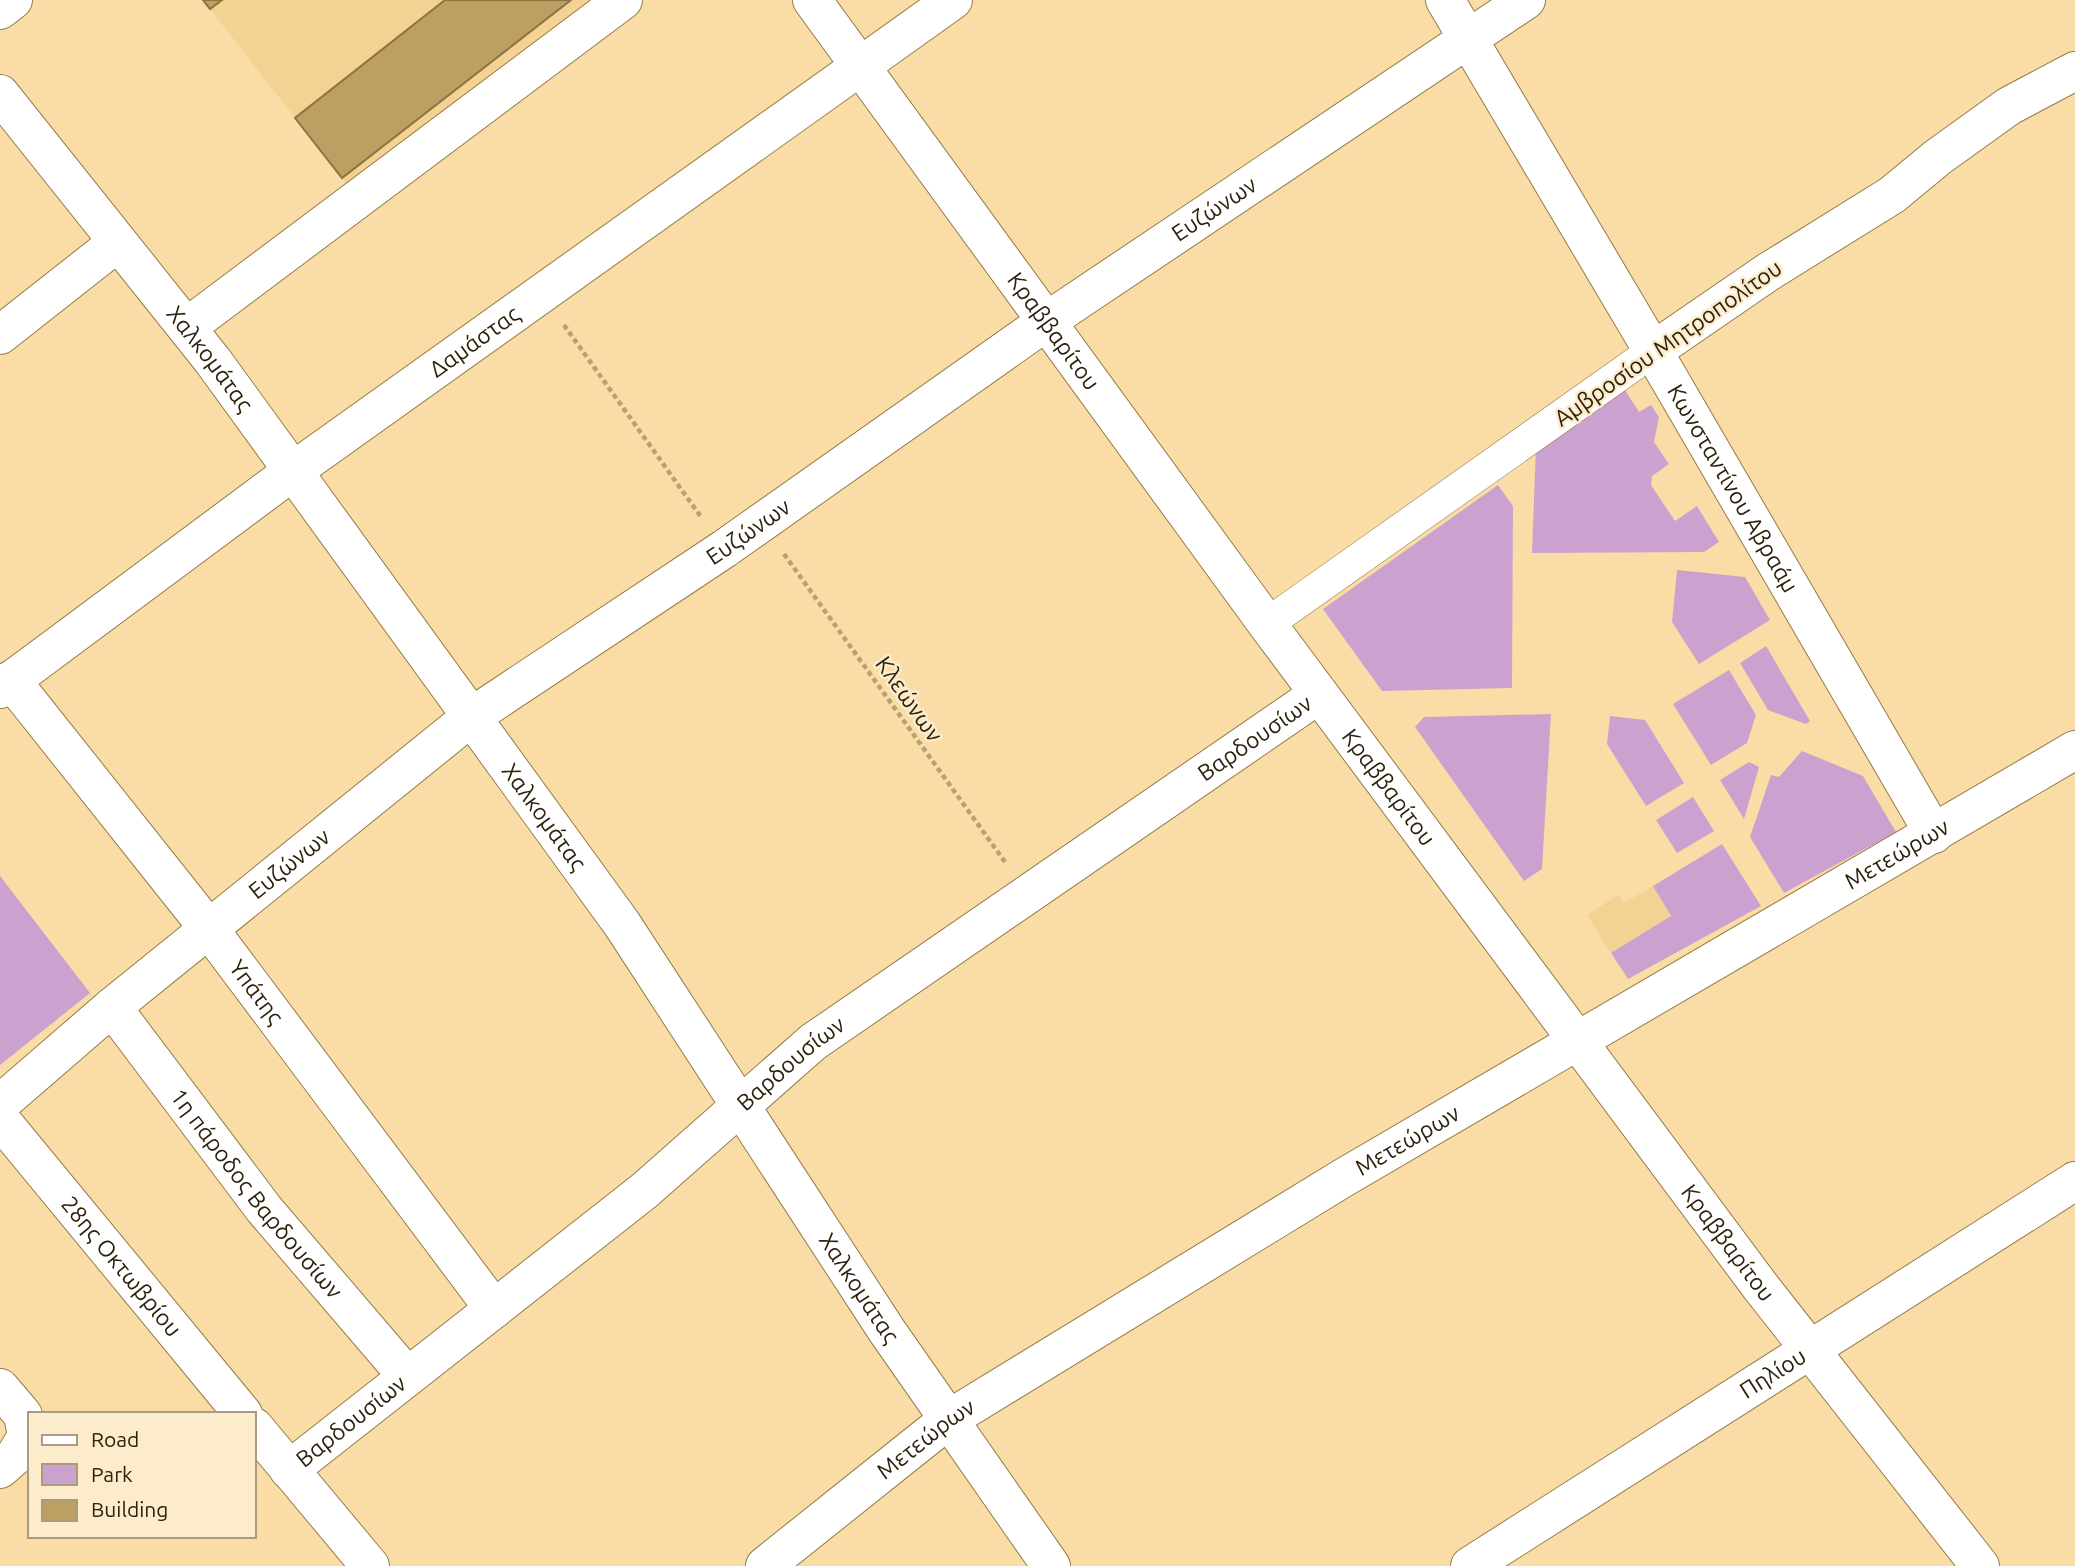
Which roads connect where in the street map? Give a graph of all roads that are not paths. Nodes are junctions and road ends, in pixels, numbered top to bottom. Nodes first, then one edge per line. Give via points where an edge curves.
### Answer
1 (13, 0) edge
2 (623, 0) edge
3 (812, 0) edge
4 (953, 0) edge
5 (1445, 0) edge
6 (1526, 0) edge
7 (0, 10) edge
8 (1467, 40) junction
9 (859, 67) junction
10 (2075, 71) edge
11 (0, 94) edge
12 (118, 242) junction
13 (1047, 321) junction
14 (187, 327) junction
15 (0, 335) edge
16 (1653, 351) junction
17 (293, 471) junction
18 (1267, 624) junction
19 (6, 684) edge
20 (1319, 694) junction
21 (471, 717) junction
22 (2075, 750) edge
23 (1934, 834) junction
24 (209, 929) junction
25 (111, 1007) junction
26 (1578, 1040) junction
27 (0, 1104) edge
28 (739, 1106) junction
29 (0, 1119) edge
30 (2075, 1181) edge
31 (494, 1309) junction
32 (1809, 1348) junction
33 (407, 1376) junction
34 (0, 1388) edge
35 (241, 1412) edge
36 (949, 1419) junction
37 (256, 1430) edge
38 (0, 1469) edge
39 (289, 1471) junction
40 (370, 1566) edge
41 (765, 1566) edge
42 (1051, 1566) edge
43 (1470, 1566) edge
44 (1980, 1566) edge

1 - 7 street
2 - 14 street
3 - 9 street, Κραββαρίτου
4 - 9 street, Δαμάστας
5 - 8 street, Κωνσταντίνου Αβραάμ
6 - 8 street, Ευζώνων
8 - 13 street, Ευζώνων
8 - 16 street, Κωνσταντίνου Αβραάμ
9 - 13 street, Κραββαρίτου
9 - 17 street, Δαμάστας
10 - 16 street, Αμβροσίου Μητροπολίτου via 2009,106 1892,195
11 - 12 street, Χαλκομάτας
12 - 14 street, Χαλκομάτας
12 - 15 street
13 - 18 street, Κραββαρίτου
13 - 21 street, Ευζώνων via 761,524
14 - 17 street, Χαλκομάτας
16 - 18 street, Αμβροσίου Μητροπολίτου
16 - 23 street, Κωνσταντίνου Αβραάμ
17 - 19 street, Δαμάστας
17 - 21 street, Χαλκομάτας
18 - 20 street, Κραββαρίτου
19 - 24 street, Υπάτης
20 - 26 street, Κραββαρίτου
20 - 28 street, Βαρδουσίων via 813,1042
21 - 24 street, Ευζώνων
21 - 28 street, Χαλκομάτας via 622,924
22 - 23 street, Μετεώρων
23 - 26 street, Μετεώρων
24 - 25 street, Ευζώνων
24 - 31 street, Υπάτης
25 - 27 street, Ευζώνων
25 - 33 street, 1η πάροδος Βαρδουσίων via 264,1209
26 - 32 street, Κραββαρίτου
26 - 36 street, Μετεώρων
28 - 31 street, Βαρδουσίων via 644,1191
28 - 36 street, Χαλκομάτας
29 - 35 street, 28ης Οκτωβρίου
30 - 32 street, Πηλίου
31 - 33 street, Βαρδουσίων
32 - 43 street, Πηλίου
32 - 44 street, Κραββαρίτου
33 - 39 street, Βαρδουσίων
34 - 38 street via 23,1415 27,1436
36 - 41 street, Μετεώρων
36 - 42 street, Χαλκομάτας
37 - 39 street
39 - 40 street

